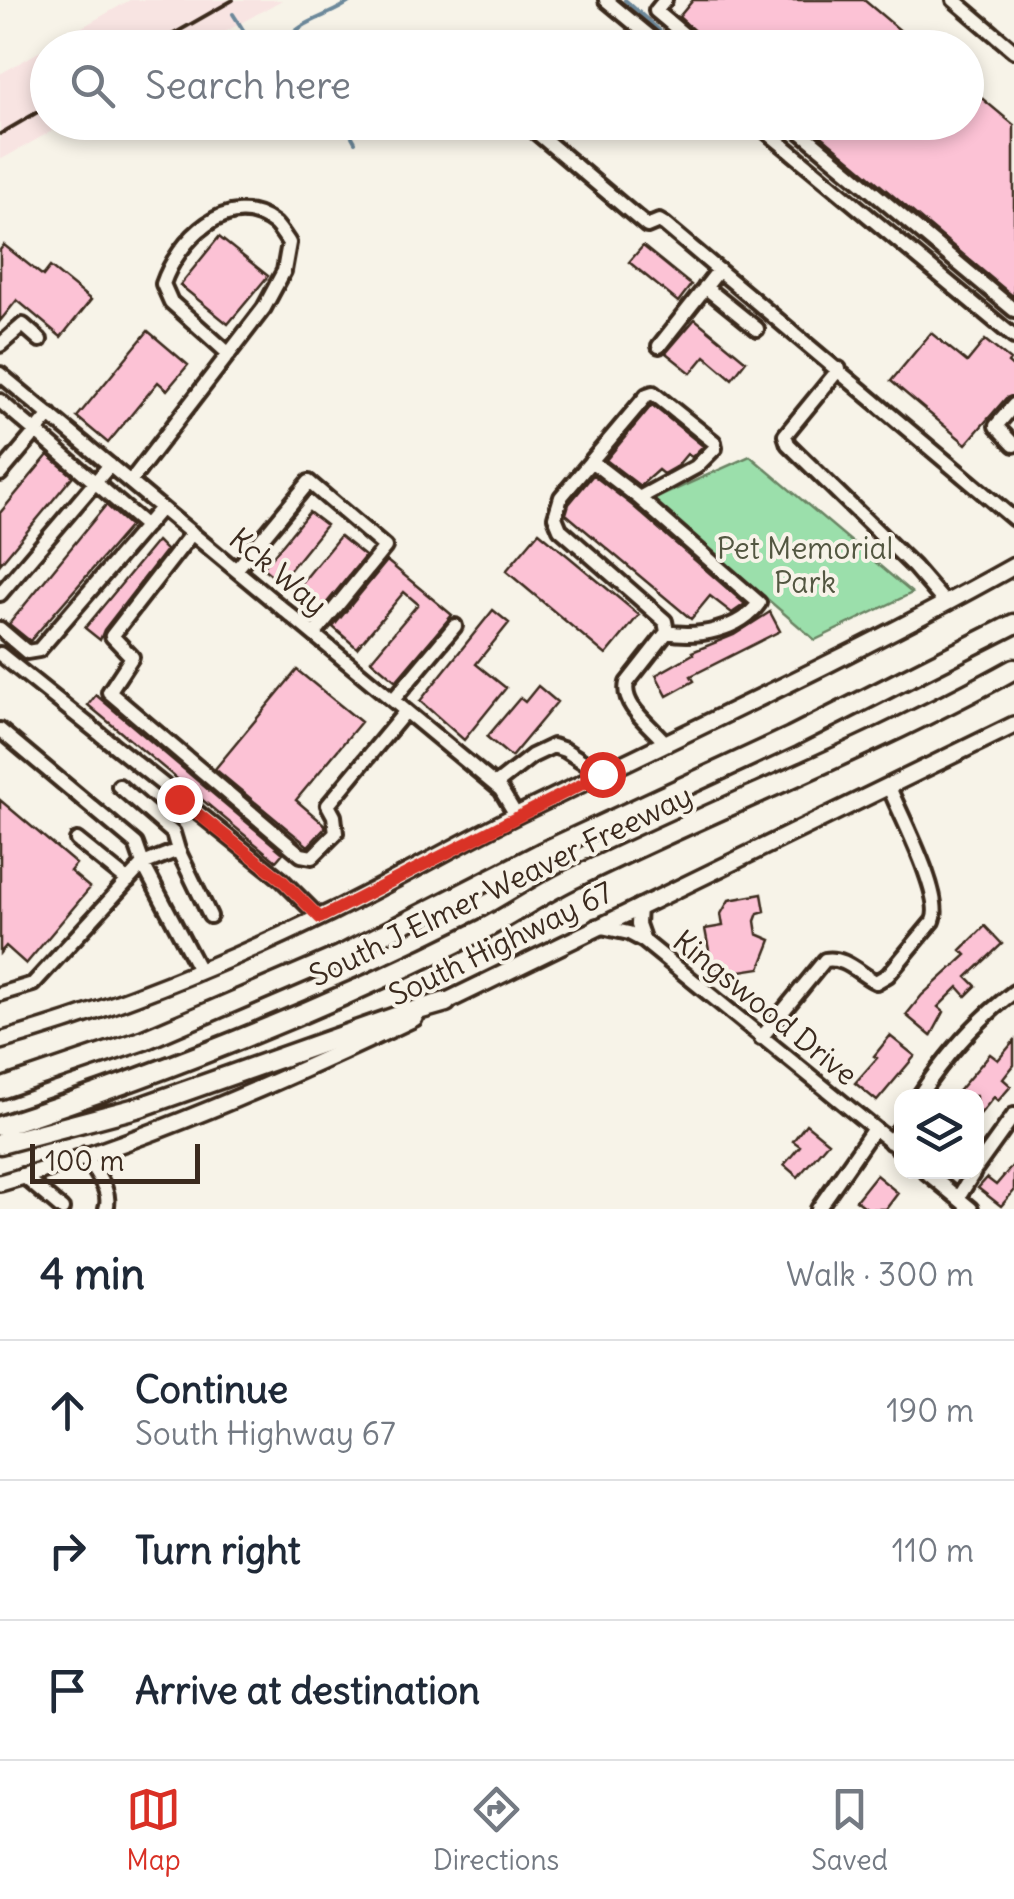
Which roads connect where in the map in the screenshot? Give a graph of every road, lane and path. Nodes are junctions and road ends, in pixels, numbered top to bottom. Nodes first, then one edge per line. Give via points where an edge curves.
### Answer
1 (606, 0) edge
2 (665, 0) edge
3 (954, 0) edge
4 (642, 30) edge
5 (679, 30) edge
6 (1014, 50) edge
7 (545, 140) edge
8 (776, 140) edge
9 (811, 140) edge
10 (719, 270) junction
11 (706, 287) junction
12 (1014, 310) edge
13 (757, 330) dead end
14 (1014, 337) edge
15 (40, 340) dead end
16 (0, 345) edge
17 (659, 346) dead end
18 (229, 354) junction
19 (839, 369) junction
20 (2, 380) edge
21 (0, 401) edge
22 (1014, 406) edge
23 (50, 415) junction
24 (36, 431) junction
25 (1014, 446) edge
26 (591, 461) junction
27 (110, 465) junction
28 (0, 474) edge
29 (95, 481) junction
30 (130, 482) junction
31 (639, 498) junction
32 (162, 508) junction
33 (1014, 519) edge
34 (146, 526) junction
35 (192, 533) junction
36 (1014, 566) edge
37 (236, 570) junction
38 (0, 594) edge
39 (946, 604) junction
40 (1014, 624) edge
41 (455, 626) dead end
42 (0, 629) edge
43 (667, 632) junction
44 (314, 634) junction
45 (0, 654) edge
46 (1014, 669) edge
47 (393, 700) junction
48 (406, 711) junction
49 (1014, 725) edge
50 (0, 730) edge
51 (666, 744) junction
52 (602, 774) junction
53 (495, 784) junction
54 (119, 786) dead end
55 (889, 787) junction
56 (516, 816) junction
57 (78, 840) dead end
58 (178, 850) junction
59 (143, 864) junction
60 (128, 880) junction
61 (640, 906) junction
62 (210, 916) dead end
63 (320, 918) junction
64 (597, 926) junction
65 (644, 941) junction
66 (200, 972) junction
67 (1014, 992) edge
68 (0, 994) edge
69 (446, 1002) junction
70 (762, 1038) junction
71 (0, 1041) edge
72 (0, 1089) edge
73 (925, 1089) edge
74 (1014, 1115) edge
75 (0, 1126) edge
76 (873, 1130) junction
77 (0, 1144) edge
78 (894, 1146) edge
79 (85, 1154) junction
80 (984, 1157) edge
81 (22, 1175) junction
82 (935, 1179) edge
83 (970, 1179) edge
84 (0, 1182) edge
85 (958, 1198) junction
86 (62, 1209) edge
87 (106, 1209) edge
88 (818, 1209) edge
89 (971, 1209) edge

1 - 4 street
2 - 5 street via 656,11
3 - 6 street
7 - 10 street via 647,226 664,224
8 - 14 street
9 - 12 street
10 - 11 street
10 - 19 street
11 - 13 street
11 - 17 street
15 - 16 street via 23,325
18 - 18 street via 278,283 289,243 274,224 250,213 222,213 197,233 170,263 164,284 171,302
18 - 30 street
19 - 33 street
19 - 39 street via 786,435 788,444
20 - 23 street, Kck Way
21 - 24 street
22 - 25 street via 996,426
23 - 24 street
23 - 27 street, Kck Way
24 - 28 street
24 - 29 street
26 - 31 street
26 - 31 street via 653,393 714,442 696,467
26 - 43 street via 561,496 554,516 666,621
27 - 29 street
27 - 30 street, Kck Way
29 - 34 street
29 - 38 street
30 - 32 street, Kck Way
31 - 43 street via 759,603 733,624 690,637
32 - 34 street
32 - 35 street, Kck Way
34 - 42 street via 39,650 26,652
35 - 37 street, Kck Way
35 - 48 street via 112,636 132,657 110,692 301,855 312,857 336,833 328,805
36 - 39 main road
37 - 44 street, Kck Way
37 - 44 street via 309,482 385,546
39 - 51 main road
40 - 72 highway, South J Elmer Weaver Freeway via 340,956 144,1040
41 - 47 street
43 - 51 street via 625,691
44 - 47 street, Kck Way
45 - 63 street via 282,880
46 - 75 highway, South J Elmer Weaver Freeway via 572,878 396,970 236,1042
47 - 48 street, Kck Way
48 - 53 street, Kck Way
49 - 55 main road, South Highway 67
50 - 59 street via 136,844
51 - 52 main road
52 - 53 street via 553,746
52 - 56 main road
53 - 56 street, Kck Way
54 - 58 street via 172,833
55 - 61 main road, South Highway 67
55 - 70 street via 932,888 938,910 933,920 876,982 845,962 824,960
56 - 63 main road
57 - 60 street
58 - 59 street
58 - 62 street
59 - 60 street
59 - 66 street
60 - 68 street via 33,984
61 - 64 main road, South Highway 67
61 - 65 street, Kingswood Drive
63 - 66 main road
64 - 65 street, Kingswood Drive
64 - 69 main road, South Highway 67
65 - 70 street, Kingswood Drive
66 - 71 main road
67 - 73 street via 949,1054
69 - 77 highway via 140,1108
69 - 79 main road, South Highway 67 via 293,1076
70 - 76 street, Kingswood Drive
74 - 80 street
76 - 78 street, Kingswood Drive
76 - 88 street
79 - 81 main road, South Highway 67
79 - 87 street via 105,1187
81 - 84 main road, South Highway 67
81 - 86 street
82 - 85 street
83 - 85 street
85 - 89 street

